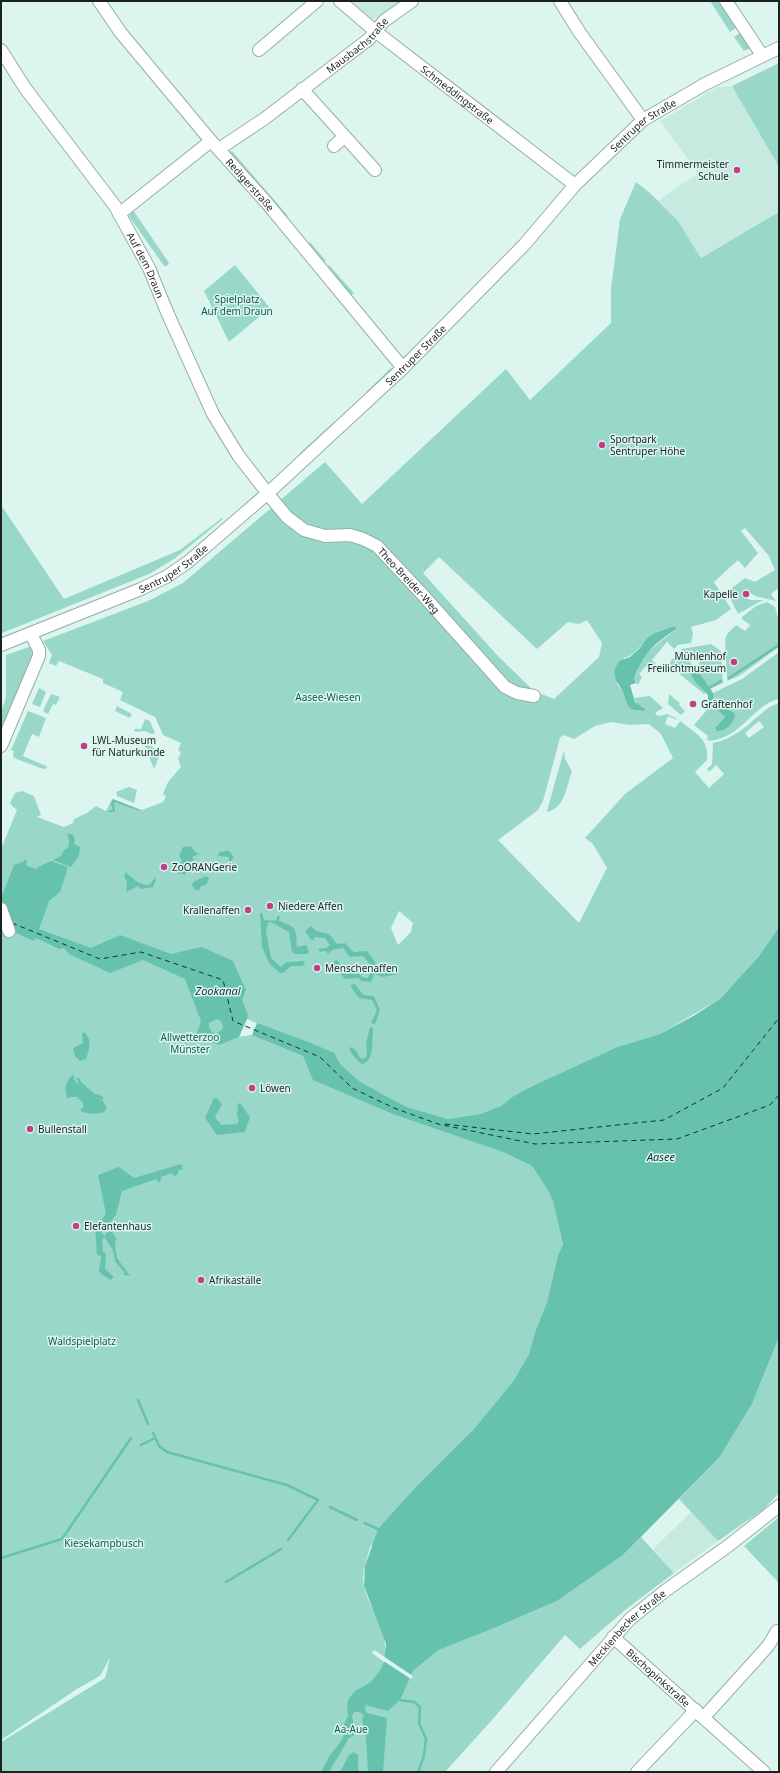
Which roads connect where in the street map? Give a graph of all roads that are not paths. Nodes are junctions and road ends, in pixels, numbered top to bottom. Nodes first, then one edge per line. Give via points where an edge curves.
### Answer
1 (99, 1) edge
2 (317, 1) edge
3 (340, 1) edge
4 (412, 1) edge
5 (560, 1) edge
6 (726, 1) edge
7 (375, 31) junction
8 (779, 48) edge
9 (1, 50) edge
10 (259, 50) dead end
11 (762, 56) junction
12 (302, 89) junction
13 (643, 120) junction
14 (344, 137) junction
15 (215, 145) junction
16 (334, 146) dead end
17 (375, 170) dead end
18 (575, 185) junction
19 (120, 214) junction
20 (403, 368) junction
21 (268, 492) junction
22 (31, 634) junction
23 (1, 645) edge
24 (534, 696) dead end
25 (1, 746) edge
26 (1, 909) edge
27 (10, 931) dead end
28 (779, 1506) edge
29 (777, 1631) dead end
30 (614, 1637) junction
31 (700, 1714) junction
32 (496, 1772) edge
33 (637, 1772) edge
34 (764, 1772) edge

1 - 15 street, Redigerstraße via 121,33
2 - 10 street
3 - 7 street, Schmeddingstraße
4 - 7 street, Mausbachstraße via 384,21
5 - 13 street
6 - 11 street
7 - 12 street, Mausbachstraße
7 - 18 street, Schmeddingstraße
8 - 11 street, Sentruper Straße
9 - 19 street, Auf dem Draun via 25,88
11 - 13 street, Sentruper Straße via 705,84
12 - 14 street
12 - 15 street, Mausbachstraße via 264,119
13 - 18 street, Sentruper Straße
14 - 16 street
14 - 17 street
15 - 19 street, Mausbachstraße
15 - 20 street, Redigerstraße via 266,202
18 - 20 street, Sentruper Straße via 524,245
19 - 21 street, Auf dem Draun via 149,268 213,414 238,455
20 - 21 street, Sentruper Straße
21 - 22 street, Sentruper Straße via 188,562 166,577
21 - 24 street, Theo-Breider-Weg via 287,517 304,530 325,536 350,535 377,546 505,687 517,693
22 - 23 street, Sentruper Straße
22 - 25 street via 39,650 39,656
26 - 27 street
28 - 30 street, Mecklenbecker Straße via 725,1549 665,1591 630,1619
29 - 31 street via 768,1646
30 - 31 street, Bischopinkstraße
30 - 32 street, Mecklenbecker Straße
31 - 33 street
31 - 34 street, Bischopinkstraße

